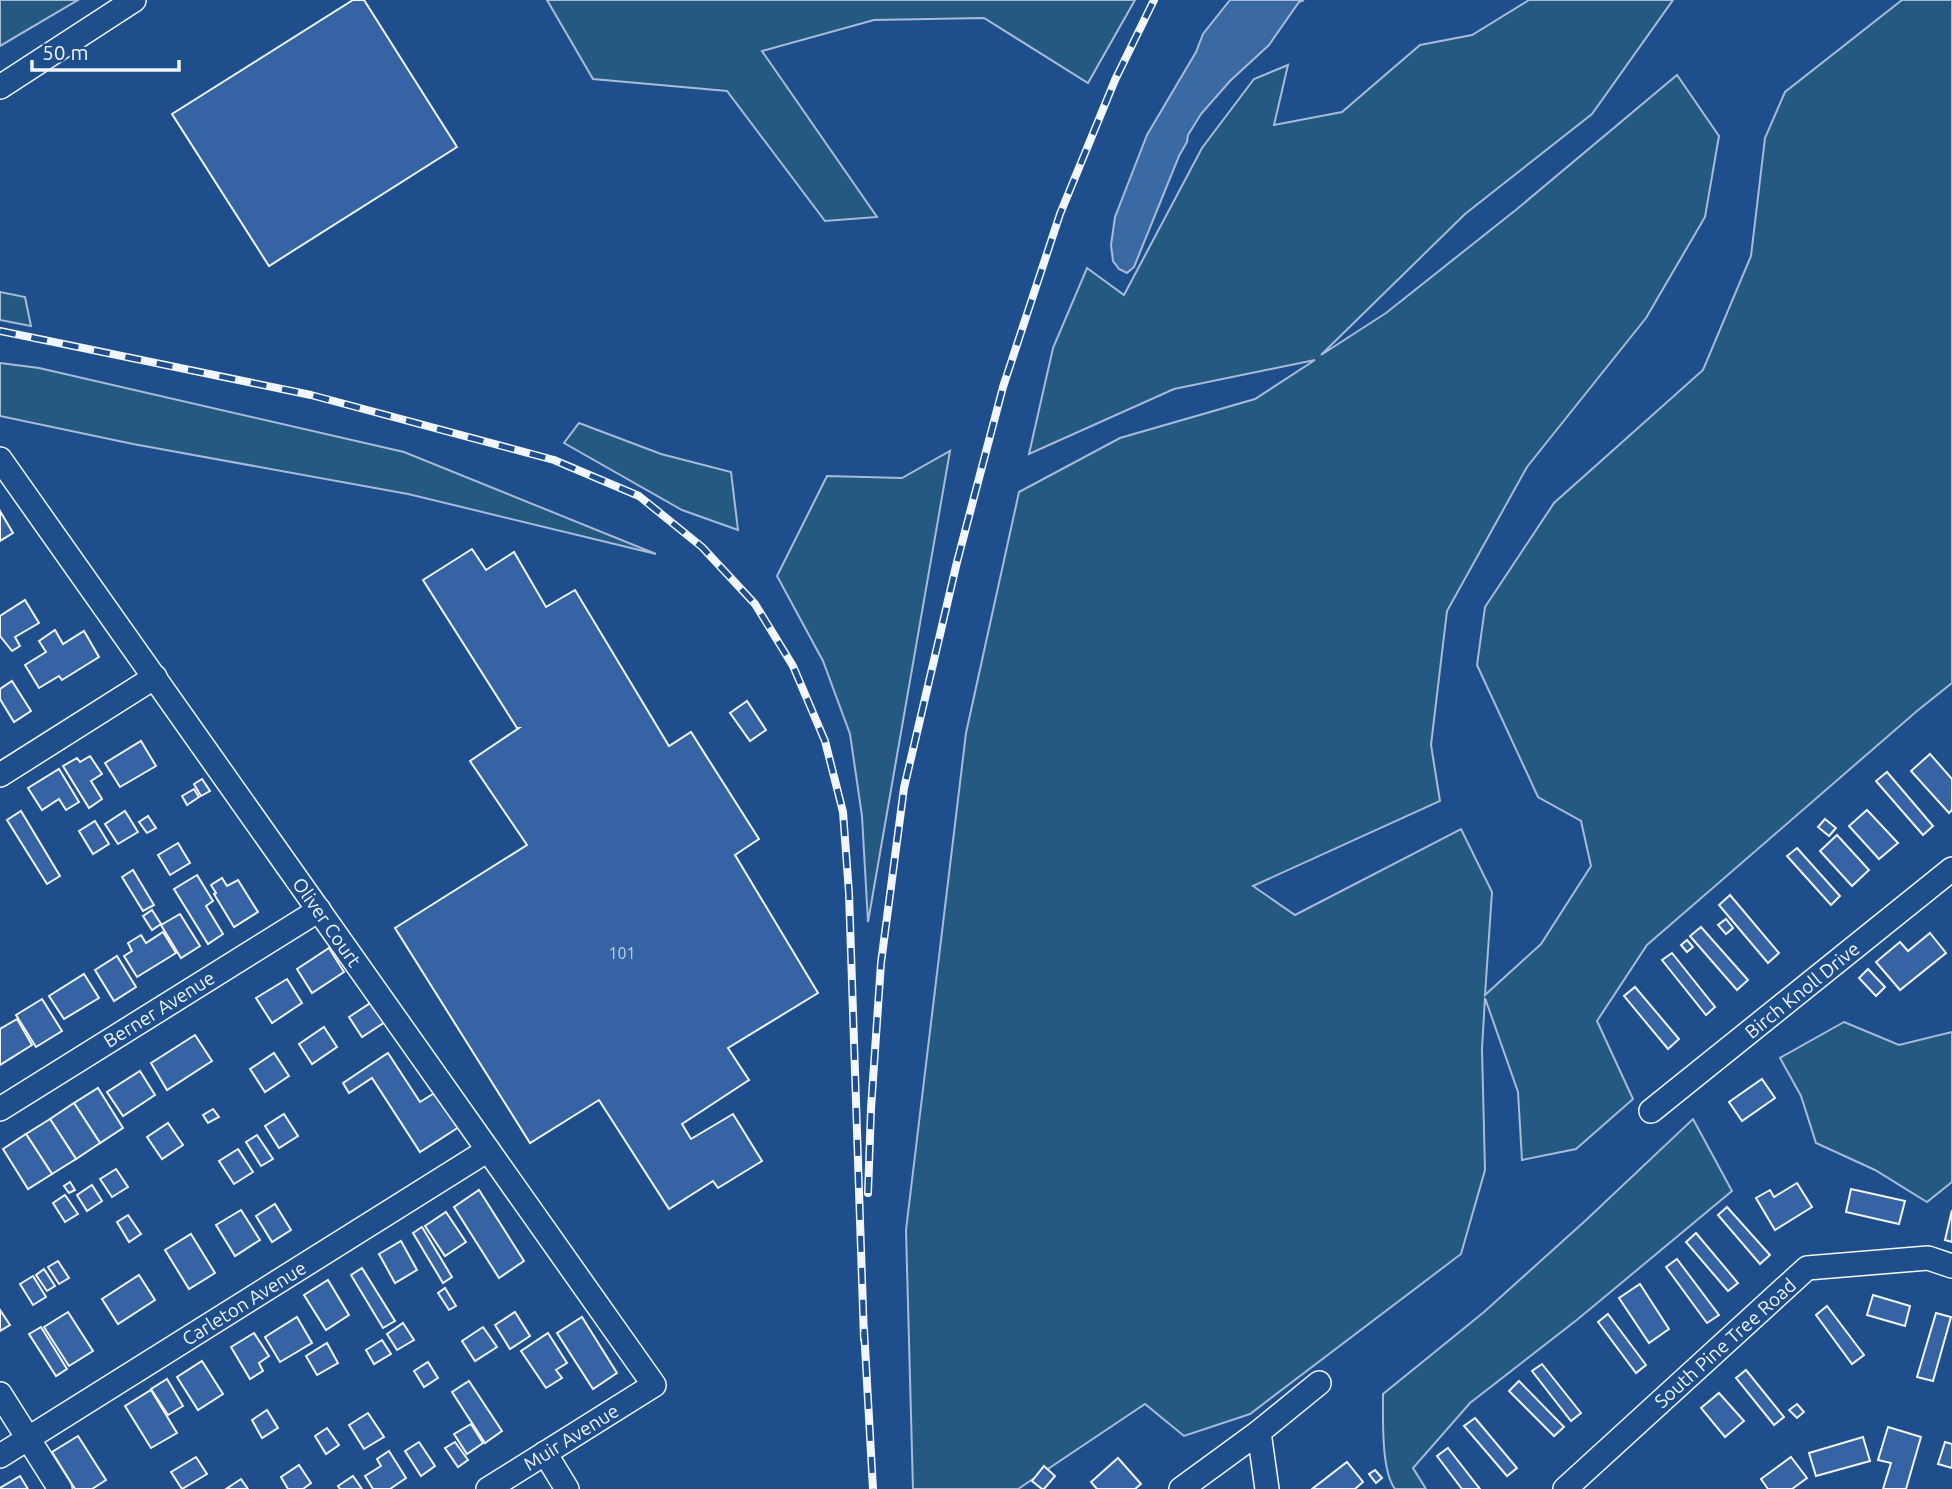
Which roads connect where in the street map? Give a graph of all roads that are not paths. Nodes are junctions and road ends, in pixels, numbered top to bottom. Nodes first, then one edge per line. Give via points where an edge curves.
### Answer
1 (134, 0) edge
2 (0, 87) edge
3 (0, 459) edge
4 (155, 677) junction
5 (0, 775) edge
6 (1952, 869) edge
7 (319, 909) junction
8 (0, 1110) edge
9 (1651, 1111) dead end
10 (488, 1150) junction
11 (1952, 1266) edge
12 (1319, 1383) dead end
13 (654, 1385) joint
14 (0, 1394) edge
15 (1259, 1432) junction
16 (28, 1438) junction
17 (545, 1453) junction
18 (0, 1456) edge
19 (60, 1489) edge
20 (488, 1489) edge
21 (567, 1489) edge
22 (1181, 1489) edge
23 (1266, 1489) edge
24 (1565, 1489) edge

1 - 2 street
3 - 4 street, Oliver Court
4 - 5 street
4 - 7 street, Oliver Court
6 - 9 street, Birch Knoll Drive
7 - 8 street, Berner Avenue
7 - 10 street, Oliver Court
10 - 13 street, Oliver Court
10 - 16 street, Carleton Avenue
11 - 24 street, South Pine Tree Road via 1928,1258 1807,1268
12 - 15 street
13 - 17 street, Muir Avenue
14 - 16 street
15 - 22 street
15 - 23 street
16 - 18 street, Carleton Avenue
16 - 19 street
17 - 20 street, Muir Avenue
17 - 21 street

